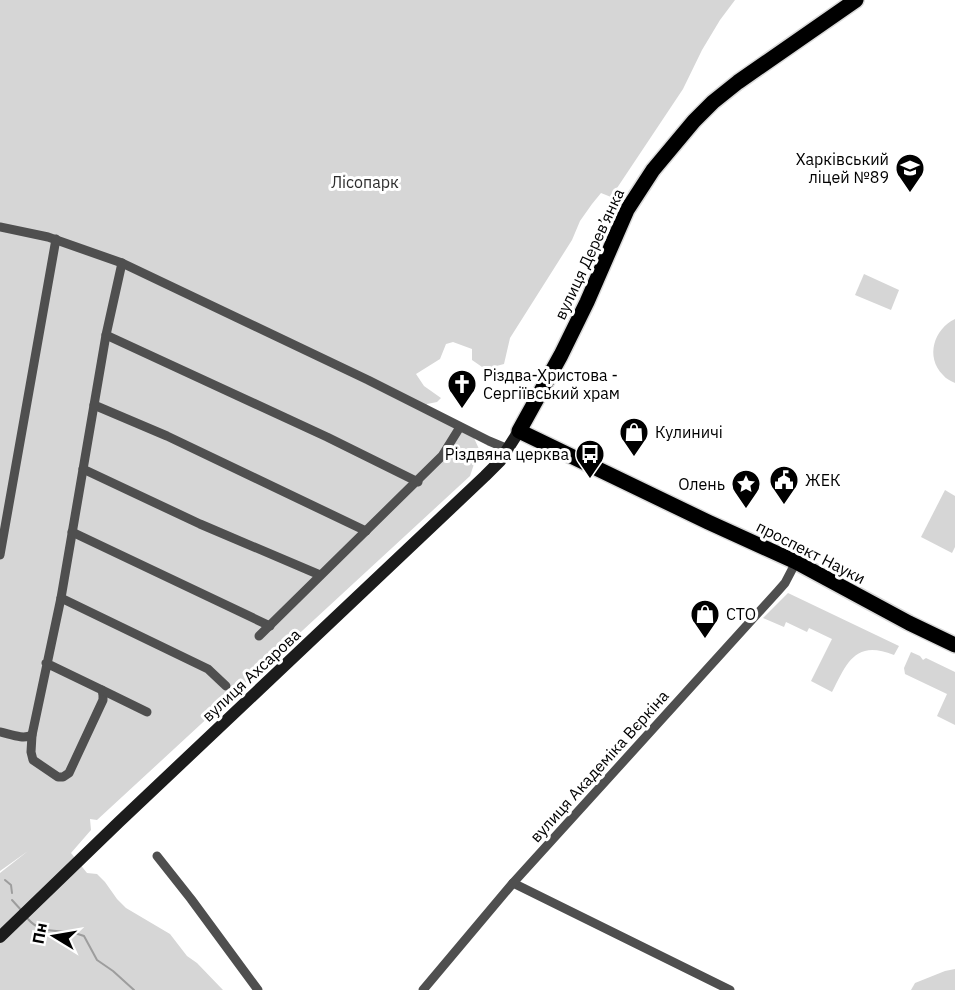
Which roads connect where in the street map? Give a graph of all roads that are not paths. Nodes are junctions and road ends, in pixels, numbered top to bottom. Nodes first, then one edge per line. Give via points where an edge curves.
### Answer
1 (856, 0) edge
2 (0, 228) edge
3 (56, 239) junction
4 (122, 263) junction
5 (106, 335) junction
6 (94, 405) junction
7 (460, 427) junction
8 (519, 431) junction
9 (508, 449) junction
10 (83, 469) junction
11 (418, 482) junction
12 (366, 531) junction
13 (72, 532) junction
14 (0, 555) edge
15 (796, 562) junction
16 (320, 576) junction
17 (61, 598) junction
18 (270, 626) junction
19 (259, 636) dead end
20 (955, 645) edge
21 (46, 663) junction
22 (226, 686) dead end
23 (102, 690) junction
24 (147, 712) dead end
25 (0, 732) edge
26 (32, 735) junction
27 (157, 856) dead end
28 (513, 883) junction
29 (0, 937) edge
30 (258, 990) edge
31 (423, 990) edge
32 (730, 990) edge

1 - 8 main road, вулиця Дерев’янка via 738,82 694,121 653,170 627,210 587,302
2 - 3 street
3 - 4 street
3 - 14 street
4 - 5 street
4 - 7 street
5 - 6 street
5 - 11 street
6 - 10 street
6 - 12 street
7 - 9 street
7 - 11 street via 442,456
8 - 9 main road, вулиця Ахсарова
8 - 15 main road, проспект Науки
9 - 29 main road, вулиця Ахсарова via 462,499
10 - 13 street
10 - 16 street
11 - 12 street
12 - 16 street
13 - 17 street
13 - 18 street
15 - 20 main road, проспект Науки
15 - 28 street, вулиця Академіка Вєркіна via 778,591
16 - 18 street
17 - 21 street
17 - 22 street via 208,669
18 - 19 street
21 - 23 street
21 - 26 street
23 - 24 street
23 - 26 street via 103,700 66,776 58,777 33,760
25 - 26 street
27 - 30 street
28 - 31 street, вулиця Академіка Вєркіна
28 - 32 street

